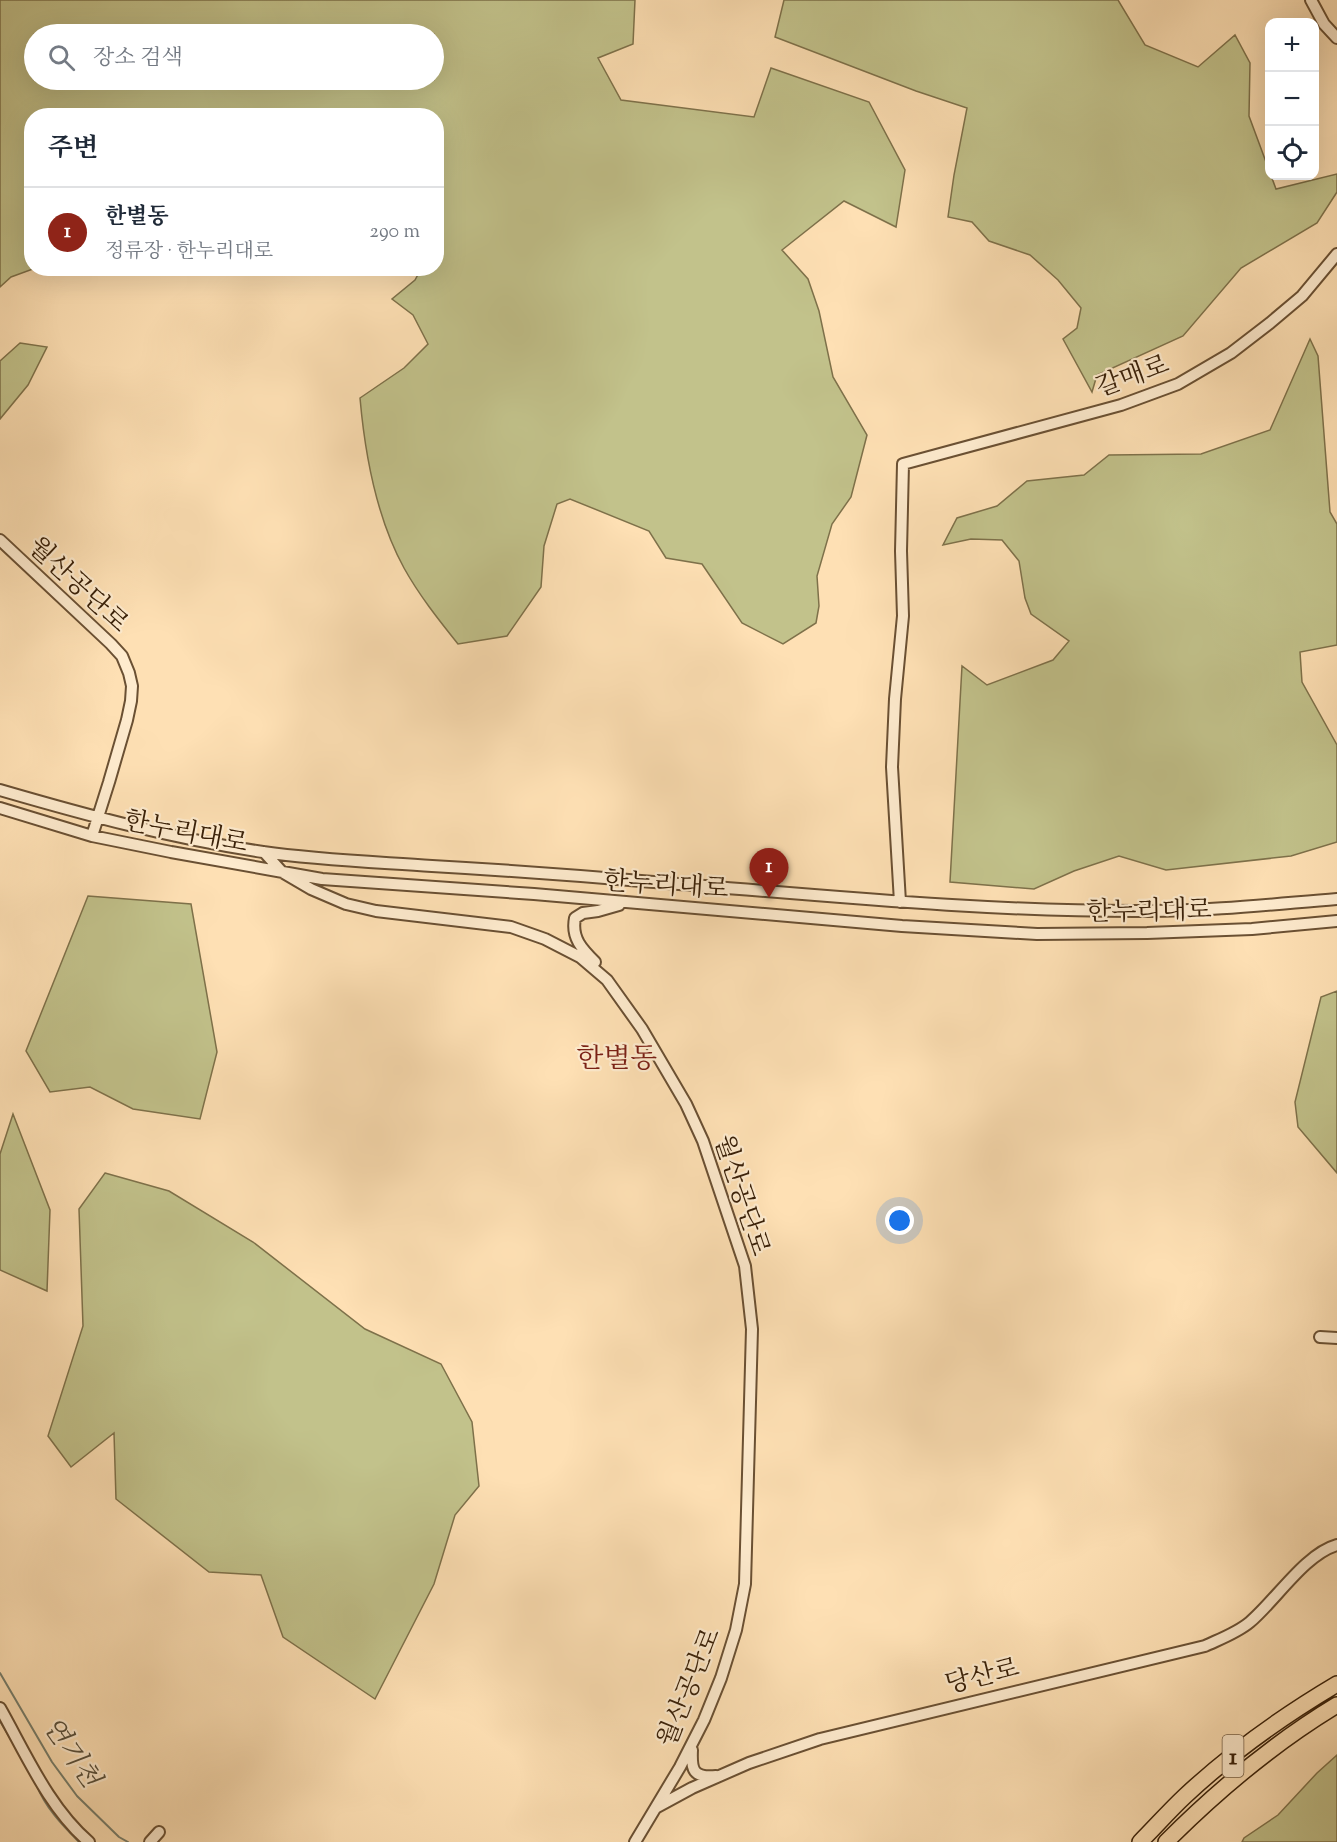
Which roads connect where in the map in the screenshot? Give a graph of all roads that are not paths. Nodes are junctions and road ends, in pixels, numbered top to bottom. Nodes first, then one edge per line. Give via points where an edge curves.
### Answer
1 (1311, 0) edge
2 (1337, 38) edge
3 (1337, 254) edge
4 (0, 540) edge
5 (0, 790) edge
6 (0, 808) edge
7 (98, 818) junction
8 (92, 836) junction
9 (264, 852) junction
10 (282, 872) junction
11 (1337, 899) edge
12 (626, 902) junction
13 (900, 902) junction
14 (1337, 921) edge
15 (607, 980) junction
16 (1320, 1337) dead end
17 (1337, 1338) edge
18 (1337, 1545) edge
19 (1337, 1684) edge
20 (1337, 1705) edge
21 (0, 1708) edge
22 (692, 1746) junction
23 (722, 1775) junction
24 (657, 1807) junction
25 (89, 1842) edge
26 (635, 1842) edge
27 (1140, 1842) edge
28 (1166, 1842) edge

1 - 2 street
3 - 13 street, 갈매로 via 1302,296 1270,323 1231,353 1178,384 1121,405 903,464 903,616 892,767
4 - 7 street, 월산공단로 via 111,644 122,656 129,673 132,686 127,720
5 - 7 street, 한누리대로
6 - 8 street, 한누리대로
7 - 8 street, 월산공단로
7 - 9 street, 한누리대로
8 - 10 street, 한누리대로
9 - 10 street, 월산공단로
9 - 13 street, 한누리대로
10 - 12 street, 한누리대로 via 322,879
10 - 15 street, 월산공단로 via 311,890 346,904 511,927 580,957
11 - 13 street, 한누리대로 via 1151,911
12 - 14 street, 한누리대로 via 1037,934 1252,929
12 - 15 street via 575,918 574,937
15 - 22 street, 월산공단로 via 642,1029 686,1104 703,1142 745,1266 750,1308 745,1584 721,1678
16 - 17 street
18 - 23 street, 당산로 via 1313,1559 1250,1622 1205,1646 820,1738
19 - 27 highway, 1 via 1233,1755
20 - 28 highway, 1 via 1246,1768
21 - 25 street via 59,1812
22 - 23 street via 694,1771 711,1777
22 - 24 street, 월산공단로
23 - 24 street, 당산로
24 - 26 street, 당산로

